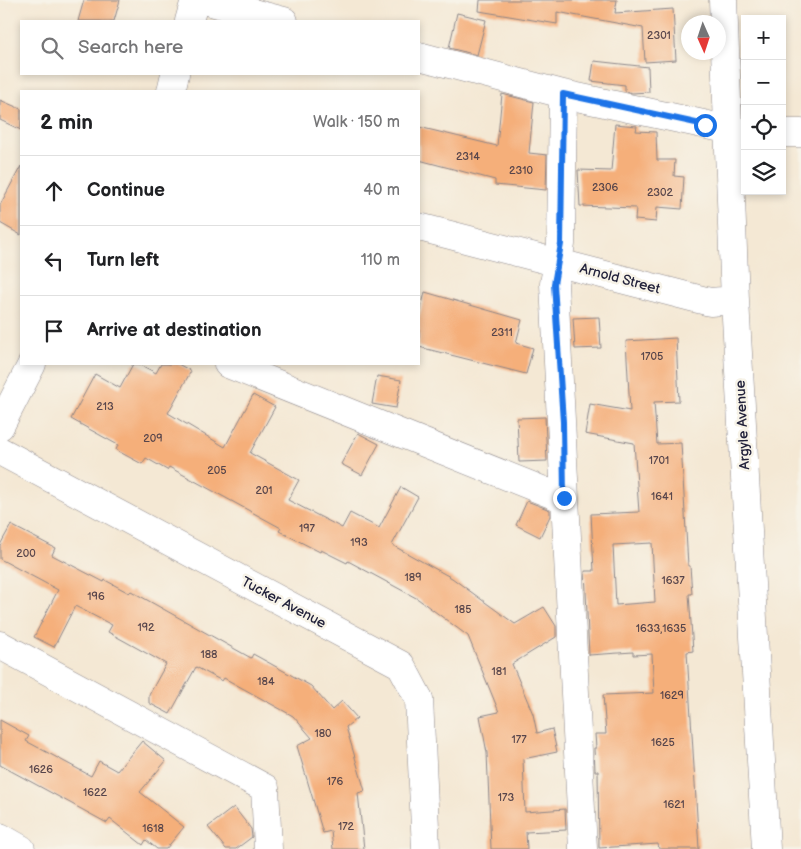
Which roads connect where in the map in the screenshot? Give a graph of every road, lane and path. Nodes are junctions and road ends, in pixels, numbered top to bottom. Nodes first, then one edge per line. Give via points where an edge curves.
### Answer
1 (194, 0) edge
2 (203, 0) edge
3 (723, 0) edge
4 (189, 20) edge
5 (280, 20) edge
6 (420, 56) edge
7 (175, 75) edge
8 (171, 90) edge
9 (563, 94) junction
10 (736, 131) edge
11 (786, 133) edge
12 (801, 133) edge
13 (420, 227) edge
14 (559, 262) junction
15 (735, 300) junction
16 (31, 365) edge
17 (231, 365) edge
18 (0, 426) edge
19 (0, 451) edge
20 (564, 498) junction
21 (0, 645) edge
22 (0, 837) edge
23 (21, 849) edge
24 (268, 849) edge
25 (426, 849) edge
26 (583, 849) edge
27 (766, 849) edge

1 - 4 street
2 - 5 street
3 - 10 street, Argyle Avenue
6 - 9 street
7 - 8 street
9 - 10 street
9 - 14 street
10 - 15 street, Argyle Avenue
11 - 12 street
13 - 14 street, Arnold Street
14 - 15 street, Arnold Street via 710,302
14 - 20 street via 554,284 563,422
15 - 27 street, Argyle Avenue
16 - 18 street
17 - 20 street
19 - 25 street, Tucker Avenue via 401,665 419,699
20 - 26 street
21 - 24 street via 264,788
22 - 23 street

